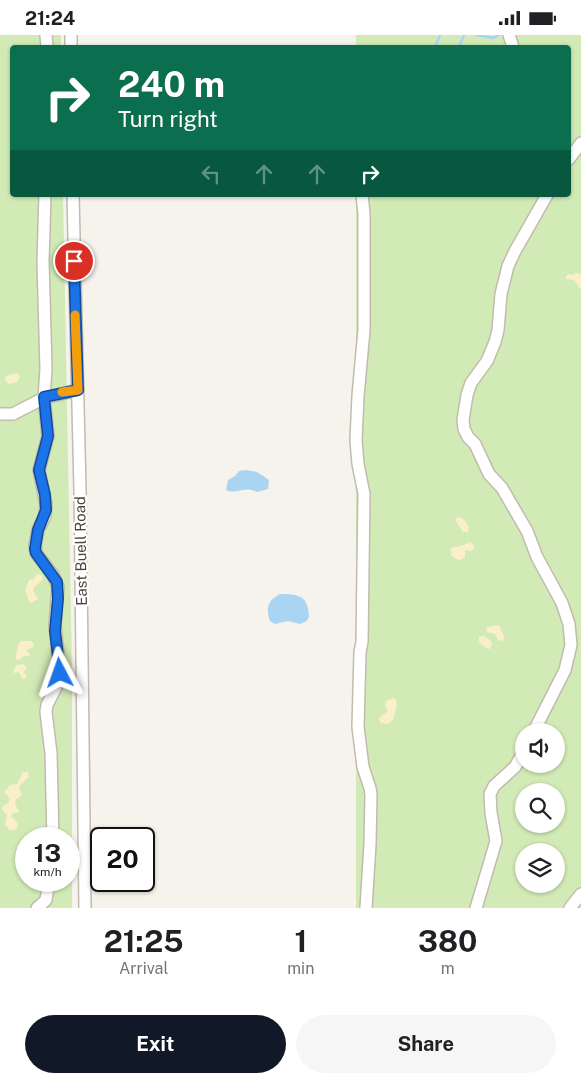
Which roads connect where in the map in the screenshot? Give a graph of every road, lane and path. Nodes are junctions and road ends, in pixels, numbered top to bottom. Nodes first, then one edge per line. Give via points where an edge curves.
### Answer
1 (581, 143) edge
2 (571, 156) edge
3 (45, 197) edge
4 (73, 197) edge
5 (362, 197) edge
6 (545, 197) edge
7 (78, 390) junction
8 (44, 397) junction
9 (0, 414) edge
10 (538, 723) edge
11 (515, 767) edge
12 (53, 827) edge
13 (47, 892) edge
14 (581, 894) edge
15 (581, 907) edge
16 (37, 908) edge
17 (85, 908) edge
18 (366, 908) edge
19 (476, 908) edge
20 (570, 908) edge
21 (575, 908) edge

1 - 2 street
3 - 8 street
4 - 7 street, East Buell Road
5 - 18 street via 364,331 356,440 364,494 358,727 363,767 371,795
6 - 10 street via 508,267 495,342 488,361 471,383 463,420 464,429 489,474 502,488 527,531 569,624 571,645 565,670
7 - 8 street
7 - 17 street, East Buell Road
8 - 9 street via 13,414
8 - 12 street via 48,436 39,470 46,510 35,545 36,553 55,579 58,591 55,625 60,673 47,705 46,717 51,753
11 - 19 street via 494,786 490,794 496,841
13 - 16 street via 46,900
14 - 20 street
15 - 21 street

